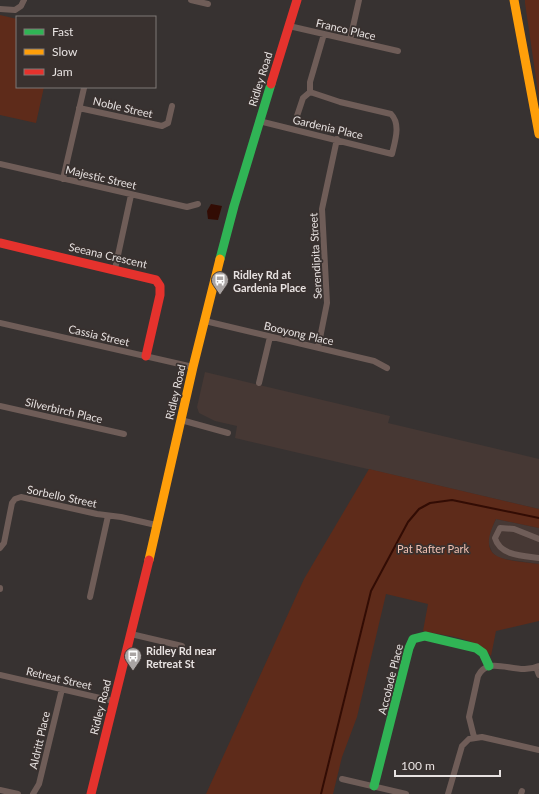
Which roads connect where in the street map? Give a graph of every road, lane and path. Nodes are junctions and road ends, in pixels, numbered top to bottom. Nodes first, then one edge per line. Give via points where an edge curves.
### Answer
1 (24, 0) edge
2 (191, 0) edge
3 (297, 0) edge
4 (359, 0) edge
5 (514, 0) edge
6 (208, 4) dead end
7 (0, 9) edge
8 (289, 26) junction
9 (324, 34) junction
10 (350, 40) junction
11 (398, 51) dead end
12 (84, 88) edge
13 (310, 92) junction
14 (172, 106) dead end
15 (80, 108) junction
16 (297, 116) dead end
17 (259, 121) junction
18 (539, 134) edge
19 (337, 139) junction
20 (0, 164) edge
21 (63, 179) junction
22 (131, 195) junction
23 (198, 204) dead end
24 (0, 243) edge
25 (115, 269) junction
26 (205, 320) junction
27 (0, 323) edge
28 (270, 337) junction
29 (318, 348) junction
30 (146, 356) junction
31 (193, 367) junction
32 (387, 368) dead end
33 (259, 383) dead end
34 (0, 406) edge
35 (181, 420) junction
36 (228, 433) dead end
37 (124, 434) dead end
38 (108, 516) junction
39 (156, 525) junction
40 (539, 538) edge
41 (0, 548) edge
42 (539, 558) edge
43 (90, 597) dead end
44 (131, 634) junction
45 (182, 646) dead end
46 (489, 666) junction
47 (538, 666) edge
48 (0, 675) edge
49 (539, 675) edge
50 (62, 689) junction
51 (113, 701) junction
52 (474, 737) junction
53 (539, 750) edge
54 (342, 779) dead end
55 (374, 786) junction
56 (0, 790) edge
57 (18, 794) edge
58 (33, 794) edge
59 (91, 794) edge
60 (406, 794) edge
61 (448, 794) edge

1 - 7 street via 15,10
2 - 6 street
3 - 8 street, Ridley Road
4 - 10 street
5 - 18 street
8 - 9 street, Franco Place
8 - 17 street, Ridley Road
9 - 10 street, Franco Place
9 - 13 street via 310,82
10 - 11 street, Franco Place
12 - 15 street
13 - 16 street via 303,98
13 - 19 street, Gardenia Place via 391,114 396,121 392,154
14 - 15 street, Noble Street via 168,123 162,126
15 - 21 street
17 - 19 street, Gardenia Place
17 - 26 street, Ridley Road
19 - 29 street, Serendipita Street via 322,210 327,303
20 - 21 street, Majestic Street
21 - 22 street, Majestic Street
22 - 23 street, Majestic Street via 187,207
22 - 25 street
24 - 25 street, Seeana Crescent
25 - 30 street, Seeana Crescent via 148,276 156,280 160,286
26 - 28 street, Booyong Place
26 - 31 street, Ridley Road
27 - 30 street, Cassia Street
28 - 29 street, Booyong Place
28 - 33 street
29 - 32 street, Booyong Place via 374,361
30 - 31 street, Cassia Street
31 - 35 street, Ridley Road
34 - 37 street, Silverbirch Place
35 - 36 street
35 - 39 street, Ridley Road
38 - 39 street, Sorbello Street
38 - 41 street, Sorbello Street via 21,497 12,503 4,543
38 - 43 street
39 - 44 street, Ridley Road
40 - 42 street via 514,529 500,528 495,538 499,546 506,551
44 - 45 street
44 - 51 street, Ridley Road
46 - 47 street via 523,670
46 - 52 street via 478,676 470,712
46 - 55 street, Accolade Place via 484,653 476,648 425,636 413,638
47 - 49 street
48 - 50 street, Retreat Street
50 - 51 street, Retreat Street
50 - 58 street, Aldritt Place via 39,784
51 - 59 street, Ridley Road
52 - 53 street
52 - 61 street via 462,746
54 - 55 street
55 - 60 street
56 - 57 street

